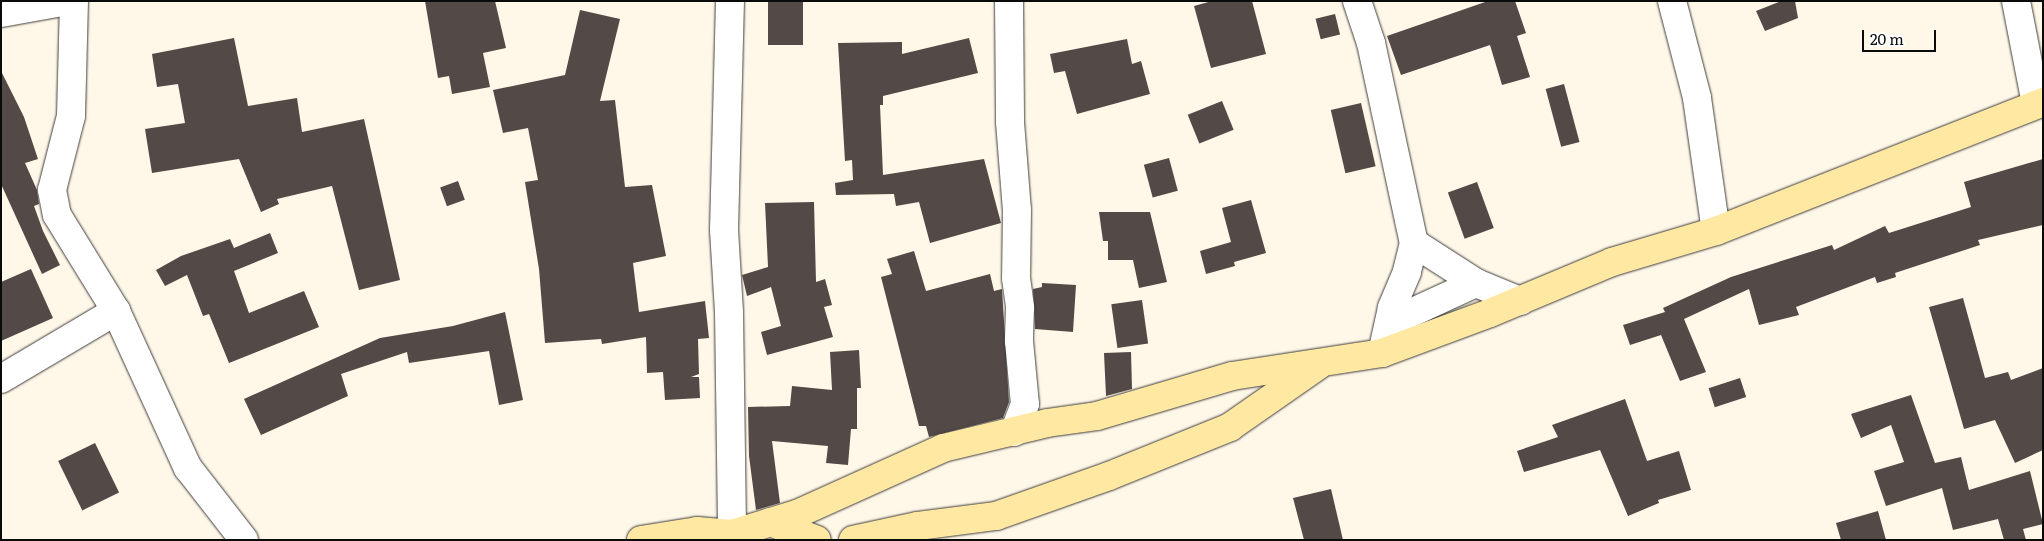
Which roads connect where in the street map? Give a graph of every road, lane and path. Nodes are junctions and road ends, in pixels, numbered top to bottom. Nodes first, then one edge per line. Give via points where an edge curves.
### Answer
1 (68, 1) edge
2 (74, 1) edge
3 (730, 1) edge
4 (1009, 1) edge
5 (1357, 1) edge
6 (1672, 1) edge
7 (2016, 1) edge
8 (1, 13) edge
9 (2040, 103) edge
10 (1716, 231) junction
11 (1414, 243) junction
12 (1476, 283) junction
13 (1520, 301) junction
14 (116, 311) junction
15 (1389, 323) junction
16 (1382, 353) junction
17 (1324, 362) junction
18 (1, 379) edge
19 (1025, 404) junction
20 (1047, 423) junction
21 (1014, 432) junction
22 (770, 522) junction
23 (732, 534) junction
24 (244, 540) edge
25 (642, 540) edge
26 (817, 540) edge
27 (853, 540) edge

1 - 8 street
2 - 14 street via 71,116 52,190 57,215
3 - 23 street via 724,230 729,312
4 - 19 street via 1010,122 1017,210 1016,278
5 - 11 street via 1371,43
6 - 10 street via 1697,98
7 - 9 street
9 - 10 street
10 - 13 street via 1612,262
11 - 12 street
11 - 15 street
12 - 13 street
12 - 15 street
13 - 16 street
14 - 18 street
14 - 24 street via 188,468
15 - 16 street
16 - 17 street
17 - 20 street via 1232,376 1097,416
17 - 27 street via 1230,427 1109,476 996,516 918,526
19 - 20 street
19 - 21 street
20 - 21 street
21 - 22 street via 943,448 874,481
22 - 23 street
22 - 26 street
23 - 25 street via 697,531

